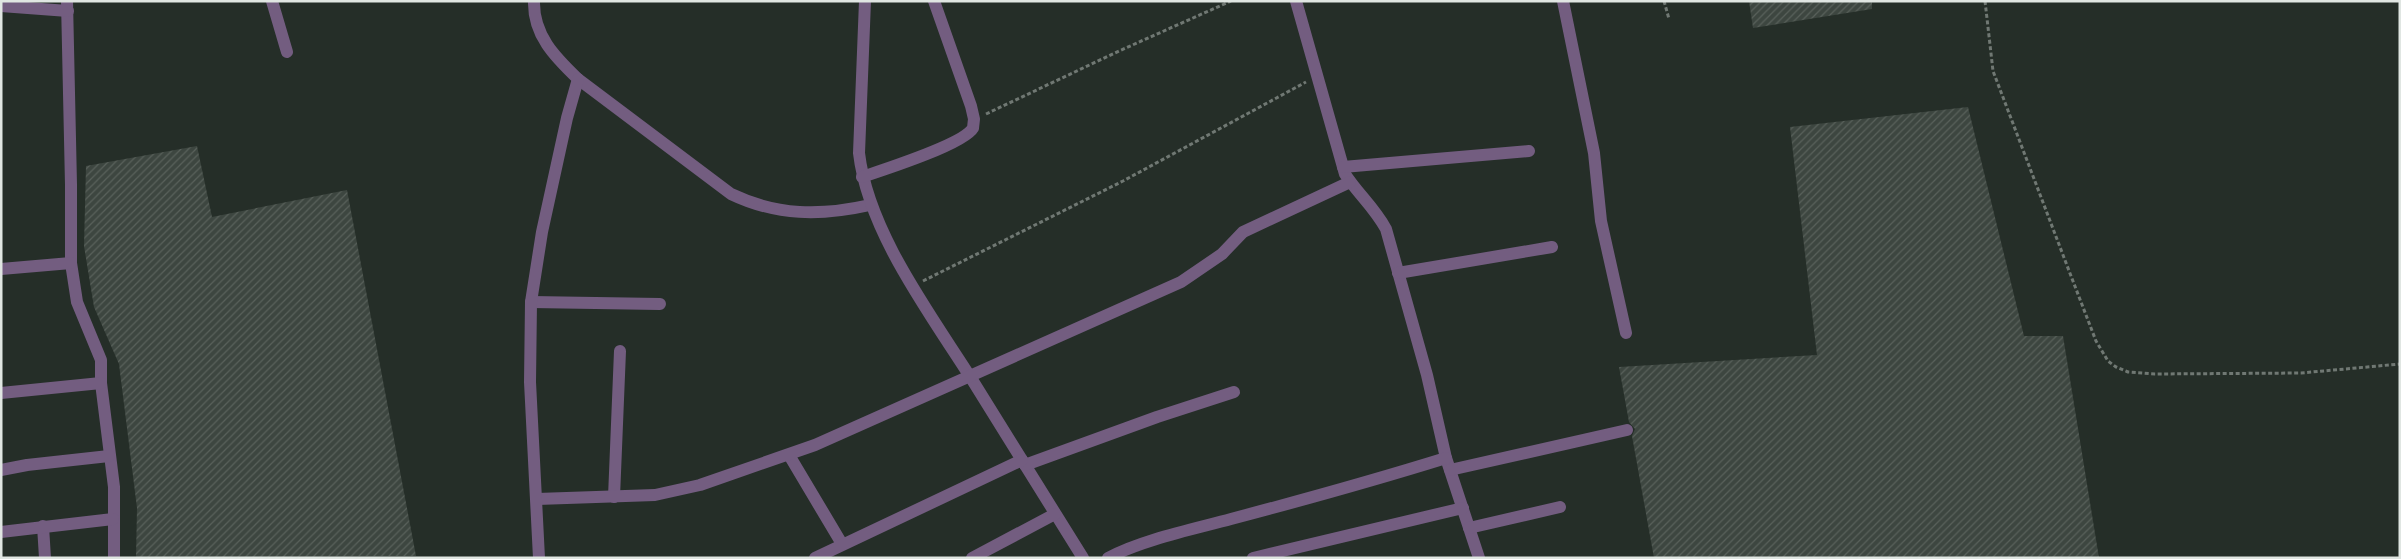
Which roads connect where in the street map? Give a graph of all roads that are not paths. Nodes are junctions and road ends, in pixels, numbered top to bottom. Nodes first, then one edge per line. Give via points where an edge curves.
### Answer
1 (272, 1) edge
2 (534, 1) edge
3 (865, 1) edge
4 (934, 1) edge
5 (1296, 1) edge
6 (1563, 1) edge
7 (1, 6) edge
8 (68, 6) edge
9 (287, 52) dead end
10 (578, 79) junction
11 (1529, 151) dead end
12 (1343, 168) junction
13 (862, 178) junction
14 (1350, 182) junction
15 (870, 205) junction
16 (1552, 247) dead end
17 (70, 263) junction
18 (1, 269) edge
19 (1398, 273) junction
20 (532, 302) junction
21 (660, 304) dead end
22 (1626, 333) dead end
23 (620, 352) dead end
24 (970, 377) junction
25 (102, 383) junction
26 (1234, 392) dead end
27 (1, 393) edge
28 (1627, 430) dead end
29 (789, 455) junction
30 (110, 456) junction
31 (1023, 463) junction
32 (1448, 464) junction
33 (1, 470) edge
34 (614, 496) junction
35 (537, 499) junction
36 (1560, 507) dead end
37 (1462, 508) junction
38 (1055, 514) junction
39 (113, 519) junction
40 (44, 526) junction
41 (1469, 528) junction
42 (1, 532) edge
43 (842, 544) junction
44 (45, 558) edge
45 (114, 558) edge
46 (539, 558) edge
47 (814, 558) edge
48 (972, 558) edge
49 (1083, 558) edge
50 (1108, 558) edge
51 (1253, 558) edge
52 (1479, 558) edge

1 - 9 street
2 - 10 street via 535,19 542,38
3 - 13 street via 859,114
4 - 13 street via 974,120 971,132
5 - 12 street
6 - 22 street via 1594,153 1601,221
7 - 8 street
8 - 17 street via 72,185
10 - 15 street via 731,194 754,205 802,214 841,212
10 - 20 street via 545,214
11 - 12 street
12 - 14 street
13 - 15 street
14 - 19 street via 1377,212 1386,229
14 - 24 street via 1243,232 1222,254 1181,282
15 - 24 street via 914,286
16 - 19 street
17 - 18 street
17 - 25 street via 77,302 102,360
19 - 32 street
20 - 21 street
20 - 35 street via 530,382
23 - 34 street
24 - 29 street
24 - 31 street
25 - 27 street
25 - 30 street
26 - 31 street
28 - 32 street
29 - 34 street via 672,493
29 - 43 street
30 - 33 street
30 - 39 street via 114,487
31 - 38 street
31 - 43 street
32 - 37 street
32 - 50 street via 1375,480 1185,532
34 - 35 street
35 - 46 street
36 - 41 street
37 - 41 street
37 - 51 street
38 - 48 street
38 - 49 street
39 - 40 street
39 - 45 street
40 - 42 street
40 - 44 street
41 - 52 street
43 - 47 street

